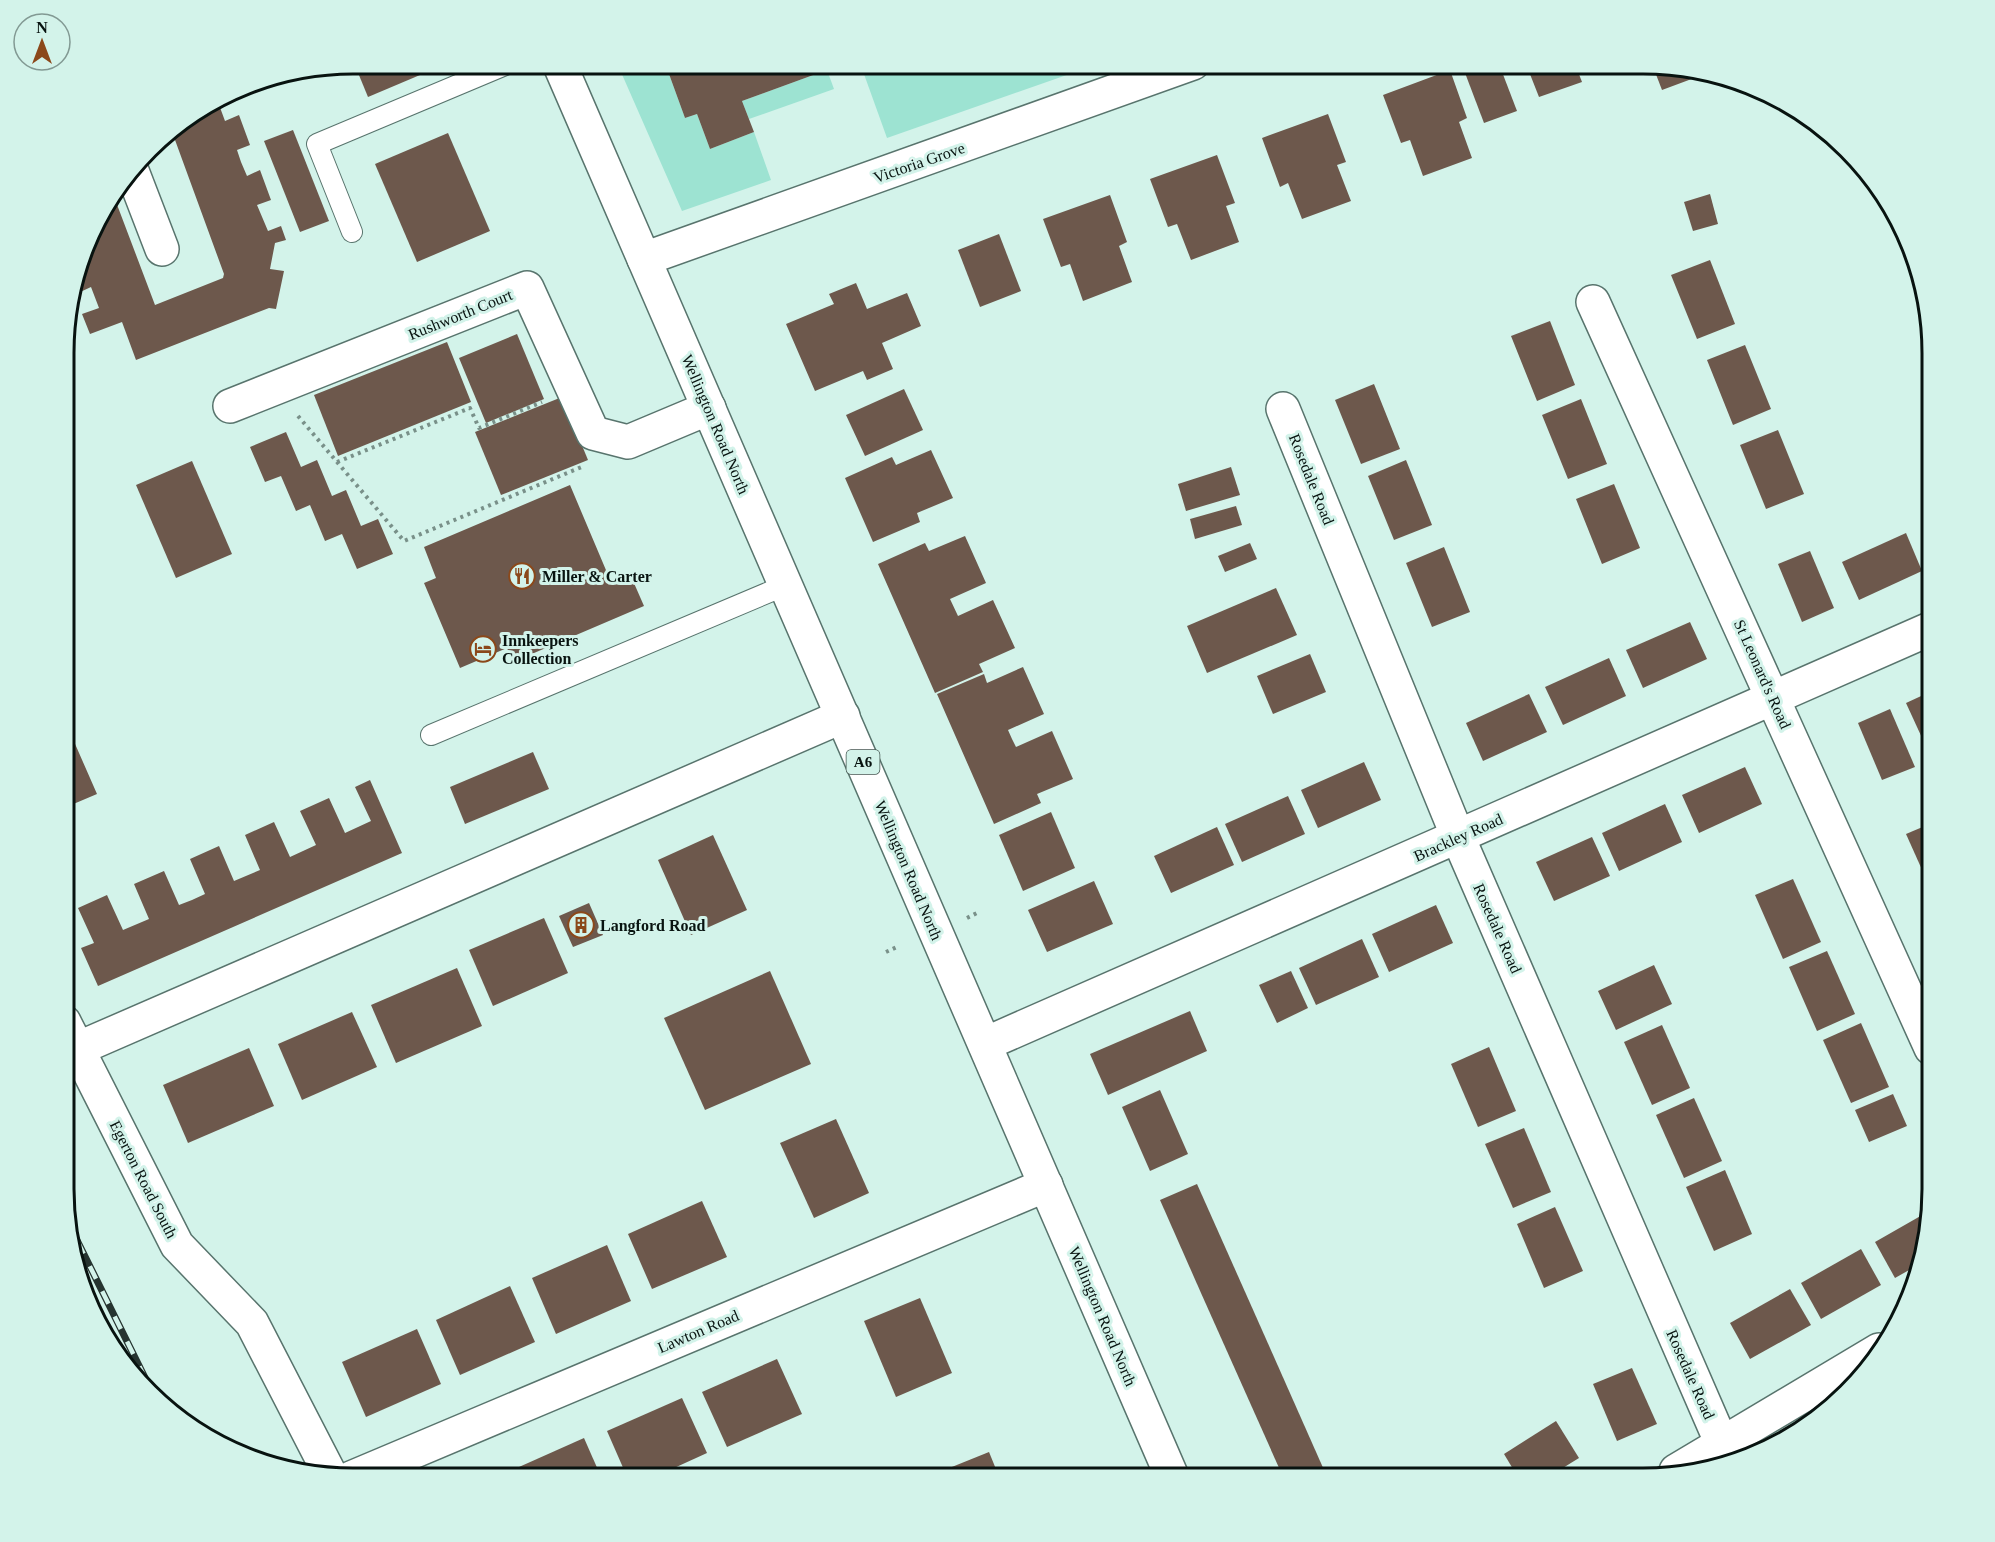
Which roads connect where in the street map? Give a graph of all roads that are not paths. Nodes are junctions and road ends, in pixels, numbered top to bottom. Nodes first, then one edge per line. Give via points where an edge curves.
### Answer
1 (484, 74) edge
2 (564, 74) edge
3 (1162, 74) edge
4 (135, 178) edge
5 (352, 232) dead end
6 (162, 249) dead end
7 (644, 259) junction
8 (1593, 302) dead end
9 (230, 406) dead end
10 (709, 408) junction
11 (1283, 409) dead end
12 (786, 585) junction
13 (1922, 632) edge
14 (1774, 699) junction
15 (843, 716) junction
16 (431, 735) dead end
17 (1458, 837) junction
18 (1922, 1028) edge
19 (74, 1033) edge
20 (74, 1043) edge
21 (985, 1044) junction
22 (1046, 1185) junction
23 (1864, 1359) edge
24 (1722, 1443) junction
25 (1686, 1465) edge
26 (326, 1467) edge
27 (375, 1468) edge
28 (1168, 1468) edge

1 - 5 lane via 317,144
2 - 7 main road, Wellington Road North / A6
3 - 7 main road, Victoria Grove
4 - 6 main road
7 - 10 main road, Wellington Road North / A6
8 - 14 main road, St Leonard's Road
9 - 10 main road, Rushworth Court via 527,288 593,433 628,442
10 - 12 main road, Wellington Road North / A6
11 - 17 main road, Rosedale Road
12 - 15 main road, Wellington Road North / A6
12 - 16 lane
13 - 14 main road, Brackley Road
14 - 17 main road, Brackley Road
14 - 18 main road, St Leonard's Road
15 - 19 main road
15 - 21 main road, Wellington Road North / A6
17 - 21 main road, Brackley Road
17 - 24 main road, Rosedale Road
20 - 26 main road, Egerton Road South via 177,1245 252,1323
21 - 22 main road, Wellington Road North / A6
22 - 27 main road, Lawton Road
22 - 28 main road, Wellington Road North / A6
23 - 24 main road
24 - 25 main road

